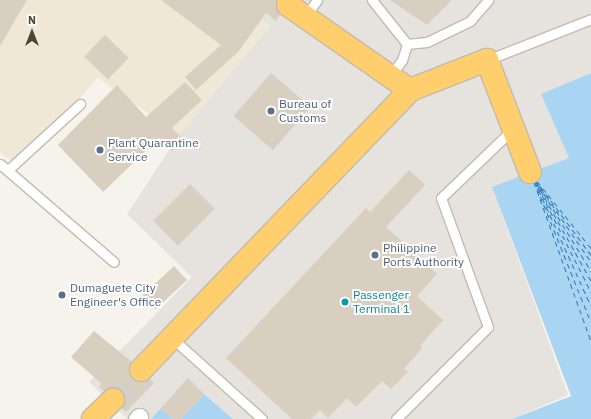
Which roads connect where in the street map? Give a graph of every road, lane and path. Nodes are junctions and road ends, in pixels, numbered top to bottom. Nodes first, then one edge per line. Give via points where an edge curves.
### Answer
1 (372, 0) edge
2 (488, 0) edge
3 (288, 5) dead end
4 (311, 9) edge
5 (591, 19) edge
6 (406, 44) junction
7 (487, 60) junction
8 (391, 75) junction
9 (410, 90) junction
10 (80, 104) dead end
11 (514, 128) junction
12 (0, 164) edge
13 (8, 170) junction
14 (530, 172) dead end
15 (114, 262) dead end
16 (172, 338) junction
17 (141, 370) tunnel mouth
18 (113, 400) tunnel mouth
19 (93, 419) edge
20 (262, 419) edge
21 (396, 419) edge

1 - 6 lane
2 - 6 lane via 470,20 427,42
3 - 4 highway
4 - 8 highway
5 - 7 lane
6 - 8 lane via 402,60
7 - 9 highway
7 - 11 highway
8 - 9 highway
9 - 16 highway
10 - 13 lane
11 - 14 highway
11 - 21 lane via 441,198 488,327
12 - 13 lane
13 - 15 lane
16 - 17 highway
16 - 20 lane
18 - 19 highway

